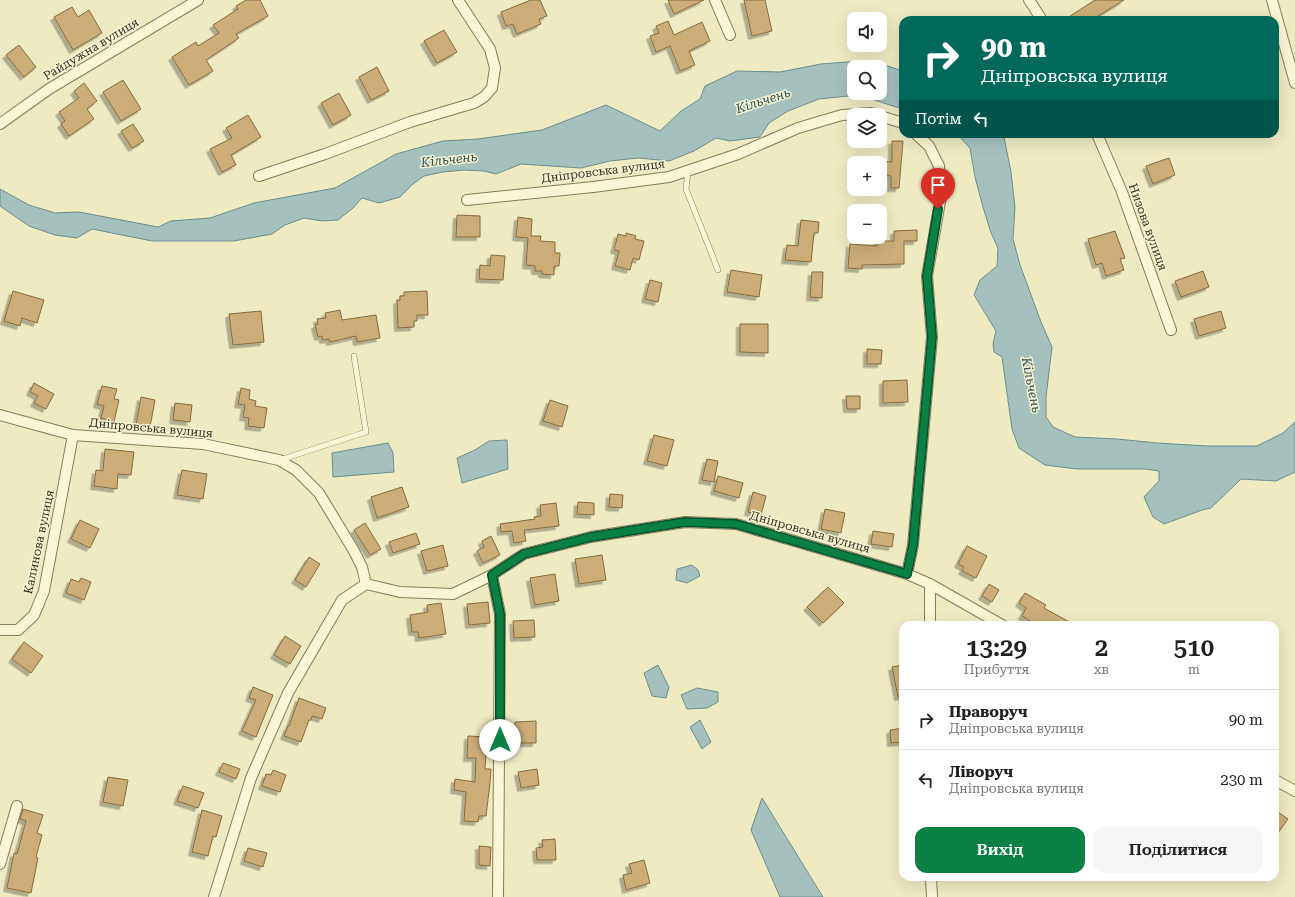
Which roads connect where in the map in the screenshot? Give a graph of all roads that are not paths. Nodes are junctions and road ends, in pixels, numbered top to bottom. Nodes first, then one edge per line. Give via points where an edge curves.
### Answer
1 (198, 0) edge
2 (458, 0) edge
3 (715, 0) edge
4 (1029, 0) edge
5 (1272, 0) edge
6 (1039, 16) edge
7 (1276, 16) edge
8 (1279, 25) edge
9 (730, 35) dead end
10 (1295, 83) edge
11 (847, 115) edge
12 (887, 118) edge
13 (899, 122) edge
14 (0, 124) edge
15 (920, 138) edge
16 (1099, 138) edge
17 (688, 170) junction
18 (259, 176) dead end
19 (467, 200) dead end
20 (718, 270) dead end
21 (1171, 330) dead end
22 (354, 356) dead end
23 (0, 415) edge
24 (73, 435) junction
25 (279, 460) junction
26 (907, 574) junction
27 (492, 575) junction
28 (366, 584) junction
29 (930, 584) junction
30 (930, 621) edge
31 (995, 621) edge
32 (0, 630) edge
33 (1279, 782) edge
34 (1295, 791) edge
35 (17, 806) dead end
36 (0, 864) edge
37 (932, 881) edge
38 (214, 897) edge
39 (498, 897) edge
40 (932, 897) edge

1 - 14 street, Райдужна вулиця via 49,89
2 - 18 street via 490,49 495,68 492,88 484,97 474,103 410,122
3 - 9 street
4 - 6 street
5 - 7 street
8 - 10 street
11 - 17 street, Дніпровська вулиця via 798,128 738,154
12 - 13 street
15 - 26 street via 929,146 939,166 941,196 927,276 932,337 913,545
16 - 21 street, Низова вулиця via 1122,192
17 - 19 street, Дніпровська вулиця via 669,177
17 - 20 lane via 686,189
22 - 25 lane via 366,432
23 - 24 street, Дніпровська вулиця
24 - 25 street, Дніпровська вулиця via 203,444
24 - 32 street, Калинова вулиця via 44,591 34,614 18,630
25 - 28 street, Дніпровська вулиця via 296,470 319,493 354,551 362,567
26 - 27 street, Дніпровська вулиця via 736,524 685,522 591,537 524,554
26 - 29 street, Дніпровська вулиця
27 - 28 street, Дніпровська вулиця via 453,594 400,592
27 - 39 street via 500,614
28 - 38 street via 342,600 288,693 251,778
29 - 30 street
29 - 31 street, Дніпровська вулиця
33 - 34 street
35 - 36 street
37 - 40 street

